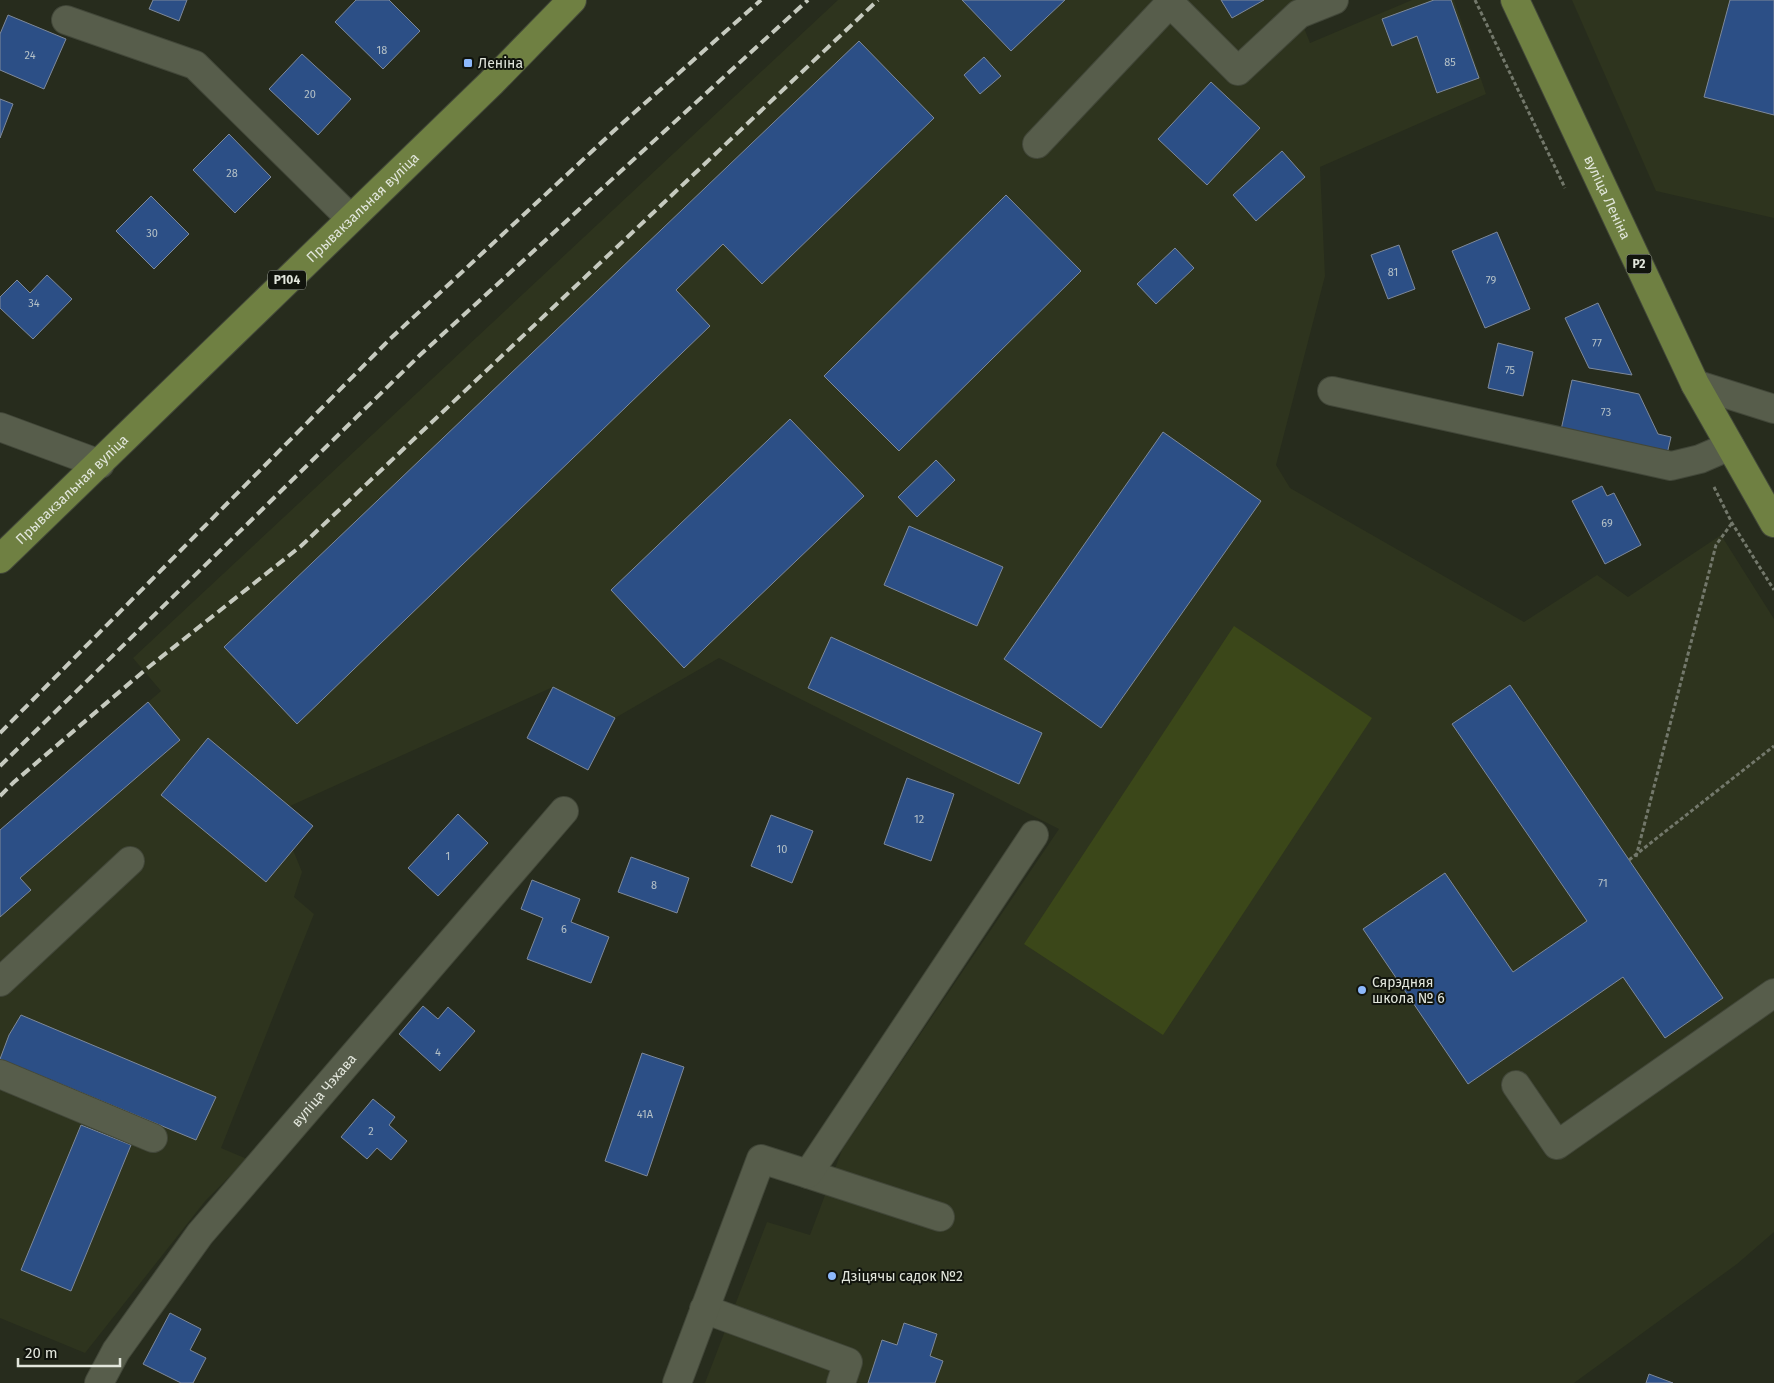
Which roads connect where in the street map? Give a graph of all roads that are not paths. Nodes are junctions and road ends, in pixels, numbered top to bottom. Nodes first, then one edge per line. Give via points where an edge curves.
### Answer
1 (572, 0) edge
2 (1334, 0) edge
3 (1515, 0) edge
4 (66, 20) dead end
5 (1037, 144) dead end
6 (350, 218) junction
7 (1695, 384) junction
8 (1332, 391) dead end
9 (1774, 409) edge
10 (0, 427) edge
11 (1730, 446) junction
12 (100, 464) junction
13 (1774, 523) edge
14 (0, 559) edge
15 (564, 810) dead end
16 (1034, 835) dead end
17 (130, 861) dead end
18 (0, 982) edge
19 (1774, 993) edge
20 (0, 1074) edge
21 (1516, 1085) dead end
22 (152, 1138) dead end
23 (808, 1174) junction
24 (940, 1217) dead end
25 (704, 1309) junction
26 (99, 1383) edge
27 (677, 1383) edge
28 (841, 1383) edge

1 - 6 main road, Прывакзальная вуліца / Р104
2 - 5 street via 1299,14 1238,71 1170,3
3 - 7 main road, вуліца Леніна / Р2
4 - 6 street via 194,65
6 - 12 main road, Прывакзальная вуліца / Р104
7 - 9 street
7 - 11 main road, вуліца Леніна / Р2
8 - 11 street via 1671,466 1700,460
10 - 12 street
11 - 13 main road, вуліца Леніна / Р2
12 - 14 main road, Прывакзальная вуліца / Р104
15 - 26 street, вуліца Чэхава via 200,1234 116,1351
16 - 23 street
17 - 18 street
19 - 21 street via 1558,1144
20 - 22 street
23 - 24 street
23 - 25 street via 761,1159
25 - 27 street
25 - 28 street via 848,1362

